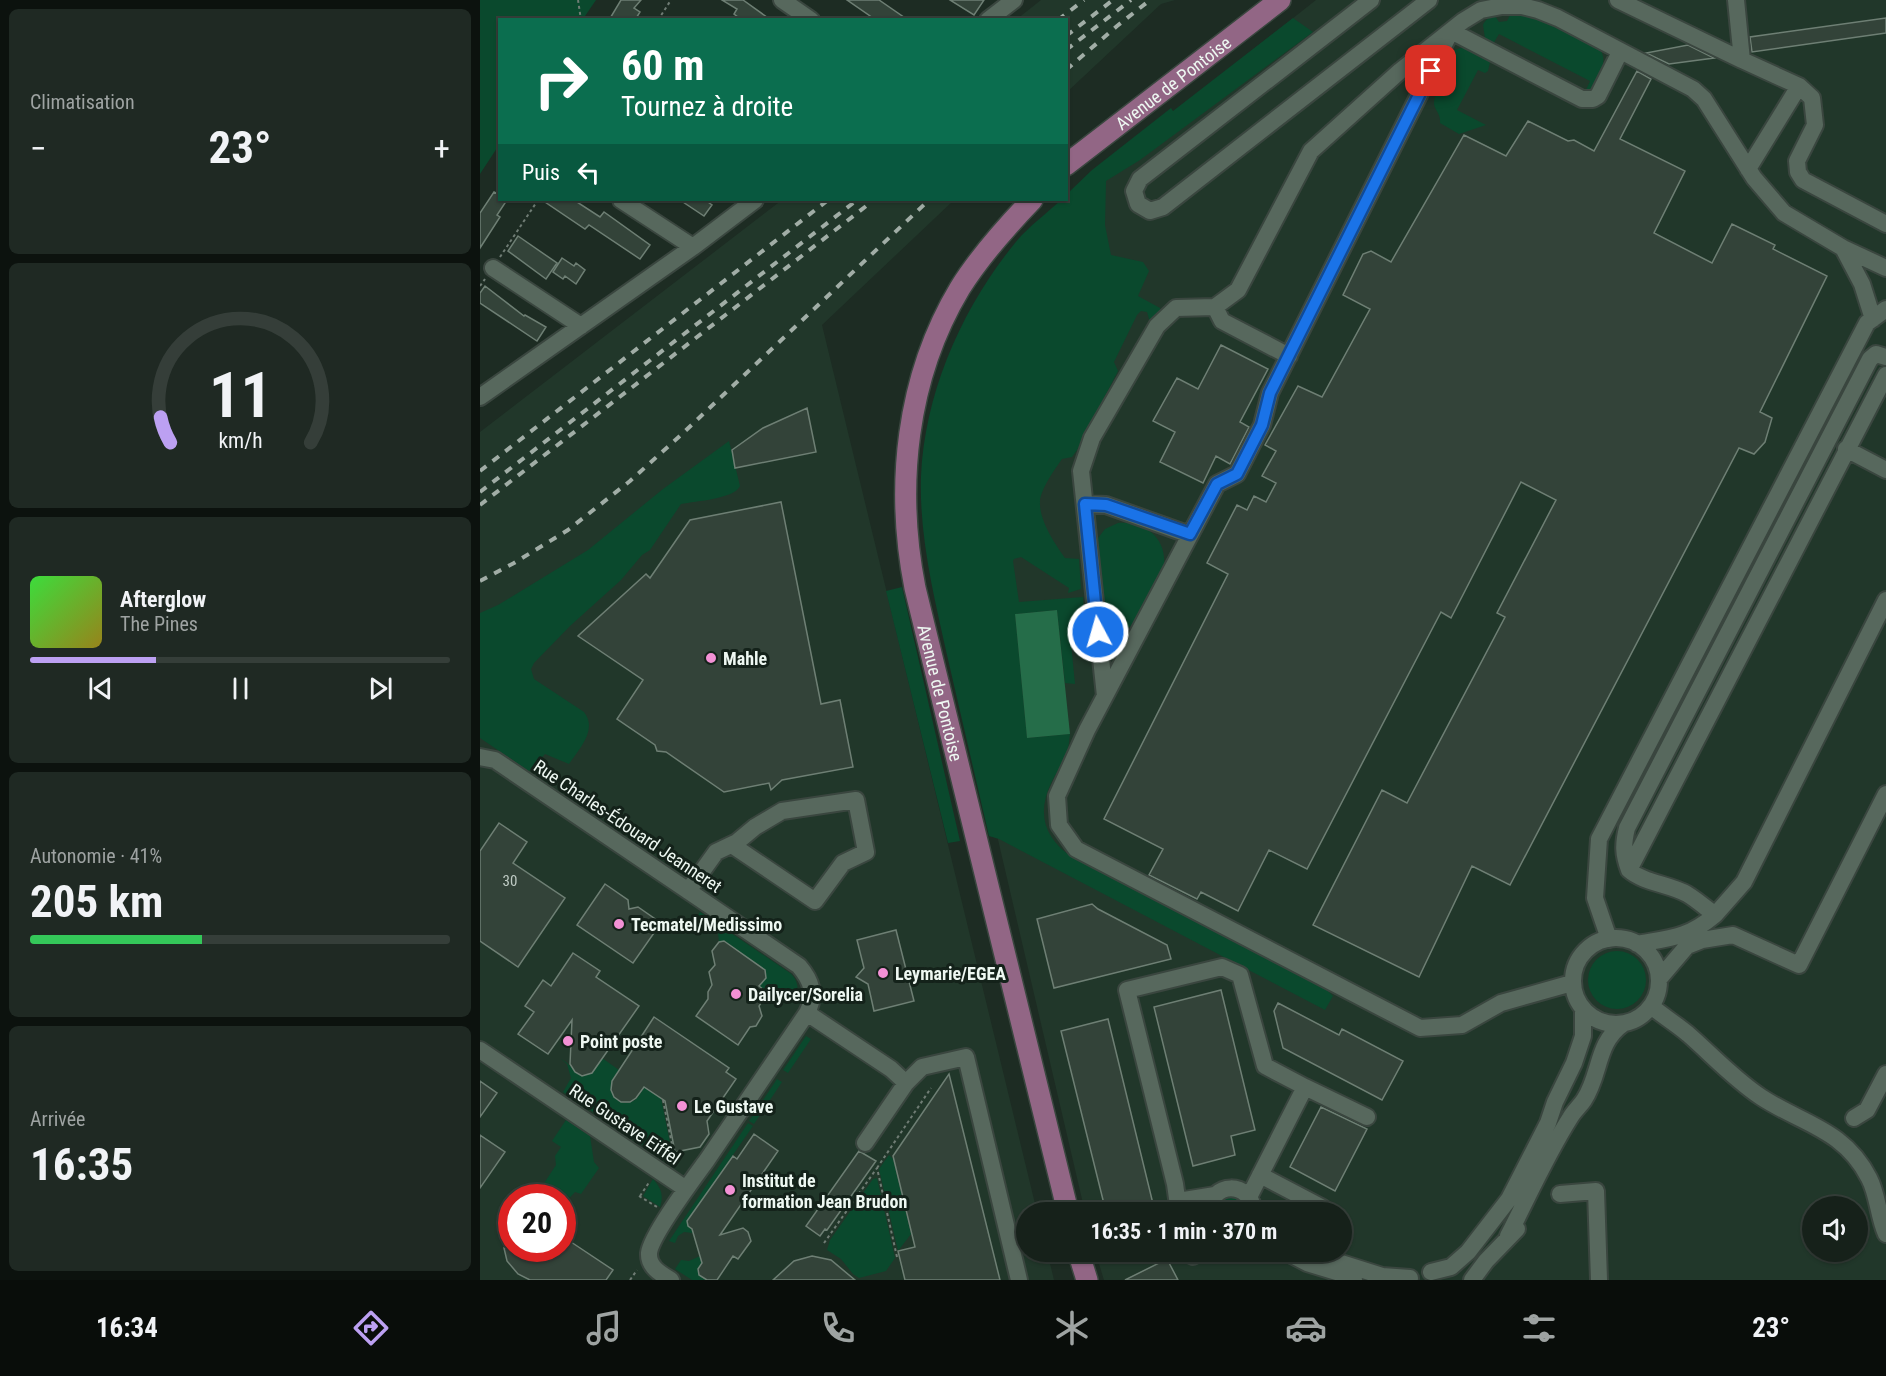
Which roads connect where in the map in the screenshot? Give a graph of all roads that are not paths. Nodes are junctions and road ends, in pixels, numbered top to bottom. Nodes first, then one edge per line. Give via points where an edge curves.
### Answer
1 (782, 0) edge
2 (1014, 0) edge
3 (1280, 0) edge
4 (1371, 0) edge
5 (1429, 0) edge
6 (1618, 0) edge
7 (1736, 0) edge
8 (808, 18) edge
9 (991, 18) edge
10 (1451, 31) junction
11 (1620, 52) junction
12 (1742, 60) junction
13 (1799, 86) junction
14 (1068, 163) edge
15 (1748, 170) junction
16 (623, 201) edge
17 (754, 201) edge
18 (1031, 201) edge
19 (1886, 224) edge
20 (693, 247) junction
21 (1843, 248) junction
22 (493, 268) road end
23 (1886, 268) edge
24 (1215, 307) junction
25 (1879, 314) edge
26 (581, 326) junction
27 (1289, 356) junction
28 (1885, 356) edge
29 (1886, 375) edge
30 (480, 397) edge
31 (1846, 449) junction
32 (1886, 470) edge
33 (1085, 504) junction
34 (1190, 534) junction
35 (1886, 600) edge
36 (1105, 696) junction
37 (480, 757) edge
38 (1886, 794) edge
39 (732, 845) junction
40 (1629, 870) junction
41 (688, 891) junction
42 (1715, 915) junction
43 (1609, 939) junction
44 (1637, 944) junction
45 (1659, 979) junction
46 (1572, 983) junction
47 (1651, 1006) junction
48 (1583, 1010) junction
49 (807, 1013) junction
50 (1623, 1024) junction
51 (480, 1050) edge
52 (1886, 1074) edge
53 (906, 1083) junction
54 (1305, 1087) junction
55 (1367, 1117) dead end
56 (1854, 1118) dead end
57 (865, 1143) dead end
58 (1260, 1175) junction
59 (686, 1189) junction
60 (1560, 1194) dead end
61 (1215, 1195) junction
62 (1066, 1202) edge
63 (1177, 1202) edge
64 (1193, 1202) edge
65 (1211, 1202) edge
66 (1250, 1202) edge
67 (1253, 1202) edge
68 (1312, 1202) edge
69 (1886, 1234) edge
70 (1081, 1262) edge
71 (1305, 1262) edge
72 (1338, 1262) edge
73 (1431, 1272) junction
74 (1408, 1279) edge
75 (671, 1280) edge
76 (1019, 1280) edge
77 (1087, 1280) edge
78 (1354, 1280) edge
79 (1451, 1280) edge
80 (1472, 1280) edge
81 (1599, 1280) edge

1 - 8 street
2 - 9 street
3 - 14 main road, Avenue de Pontoise
4 - 5 street via 1140,179 1134,191 1138,204 1150,211 1163,207
6 - 12 street
7 - 12 street
10 - 11 street via 1481,10 1521,6 1558,18
10 - 11 street via 1582,99 1598,96
10 - 24 street via 1311,151 1238,291
10 - 27 street
11 - 15 street via 1693,88 1714,113
12 - 13 street
13 - 15 street
13 - 19 street via 1812,98 1815,125 1797,162 1803,180
15 - 21 street via 1784,213
16 - 20 street
17 - 20 street
18 - 62 main road, Avenue de Pontoise via 1005,228 960,288 927,361 909,434 905,482 907,542
20 - 26 street
21 - 23 street
21 - 25 street
22 - 26 street
24 - 27 street via 1222,321
24 - 33 street via 1176,309 1157,326 1092,438 1082,471
25 - 43 street via 1864,329 1599,839 1595,898
26 - 30 street
27 - 34 street via 1270,393 1262,425 1237,474 1217,484
28 - 40 street via 1876,354 1870,359 1627,828 1623,844
29 - 31 street
31 - 32 street
31 - 40 street
33 - 34 street via 1106,505
33 - 36 street
34 - 36 street
35 - 42 street via 1744,882
36 - 46 street via 1057,796 1059,825 1076,849 1420,1028 1462,1025 1501,1003
37 - 41 street, Rue Charles-Édouard Jeanneret via 495,760
38 - 45 street via 1799,965 1733,935 1687,946
39 - 39 street via 782,811 856,800 866,852 843,863 815,901
39 - 41 street via 716,852
40 - 42 street via 1637,877 1687,894
41 - 49 street, Rue Charles-Édouard Jeanneret via 799,966 812,990
42 - 44 street via 1683,936
43 - 44 street
43 - 46 street via 1586,950 1578,959
44 - 45 street via 1648,952
45 - 47 street
46 - 48 street
47 - 50 street via 1643,1015
47 - 69 street via 1761,1097 1828,1132 1847,1148 1870,1178
48 - 50 street via 1595,1020
48 - 73 street via 1581,1047 1555,1102 1540,1121 1500,1195 1493,1220 1451,1267
49 - 53 street
49 - 59 street, Rue Charles-Édouard Jeanneret
50 - 80 street via 1607,1040 1584,1100 1571,1116 1508,1236
51 - 59 street, Rue Gustave Eiffel
52 - 56 street via 1867,1110
53 - 57 street
53 - 76 street via 922,1067 966,1057
54 - 55 street
54 - 58 street
54 - 63 street via 1265,1066 1240,975 1222,967 1127,990
58 - 67 street
58 - 68 street
59 - 75 street, Rue Gustave Eiffel via 652,1242 650,1252 654,1267
60 - 81 street via 1596,1191
61 - 64 street
61 - 65 street
61 - 66 street via 1229,1188 1237,1189
70 - 77 main road
71 - 78 street
72 - 74 street via 1382,1276
73 - 74 street
73 - 79 street

